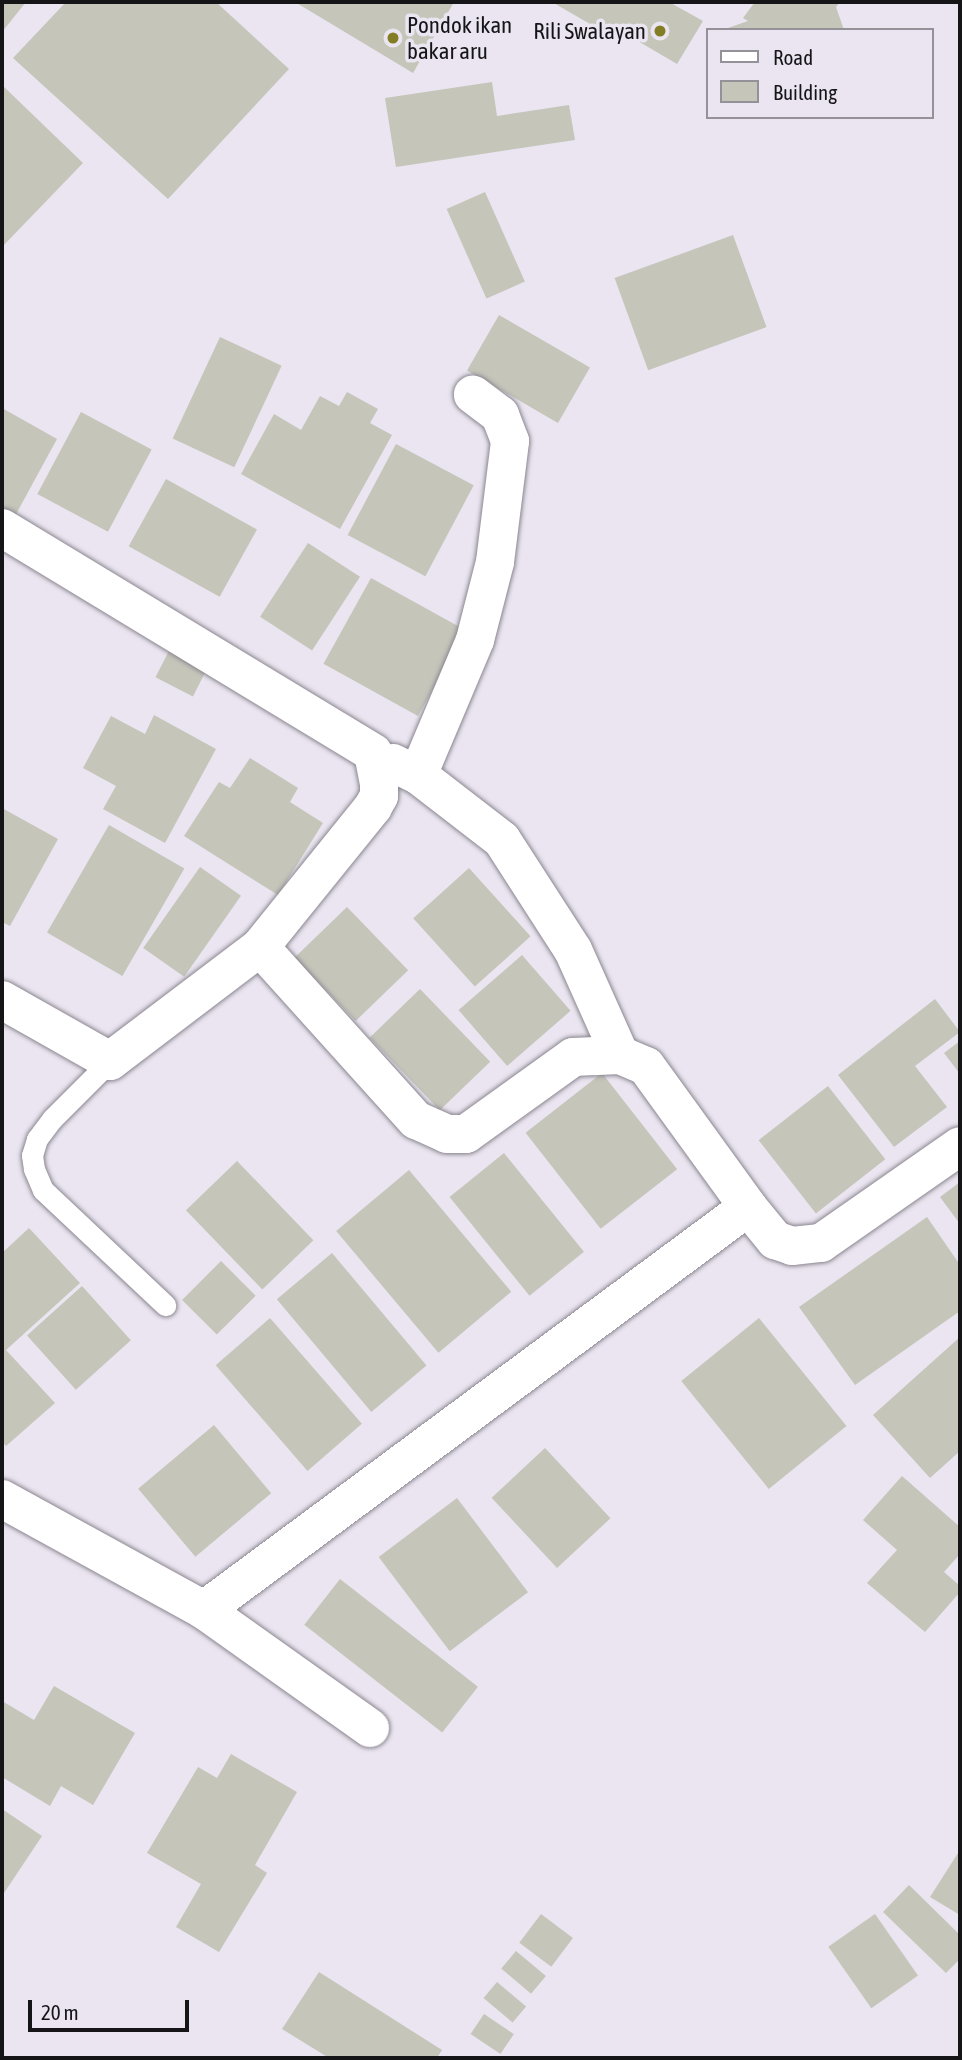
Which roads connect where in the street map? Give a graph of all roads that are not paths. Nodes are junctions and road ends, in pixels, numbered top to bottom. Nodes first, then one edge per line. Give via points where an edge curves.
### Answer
1 (473, 395) dead end
2 (2, 528) edge
3 (373, 753) junction
4 (418, 775) junction
5 (260, 947) junction
6 (2, 1000) edge
7 (620, 1055) junction
8 (110, 1061) junction
9 (960, 1146) edge
10 (748, 1208) junction
11 (165, 1305) dead end
12 (2, 1499) edge
13 (204, 1610) junction
14 (370, 1728) dead end

1 - 4 street via 500,415 510,441 495,562 475,640
2 - 3 street
3 - 4 street
3 - 5 street via 379,796 373,807
4 - 7 street via 502,840 573,950
5 - 7 street via 416,1120 447,1134 466,1133 573,1057
5 - 8 street
6 - 8 street
7 - 10 street via 646,1066
8 - 11 lane via 37,1139 34,1168 43,1190
9 - 10 street via 821,1242 808,1246 775,1240
10 - 13 street
12 - 13 street
13 - 14 street

